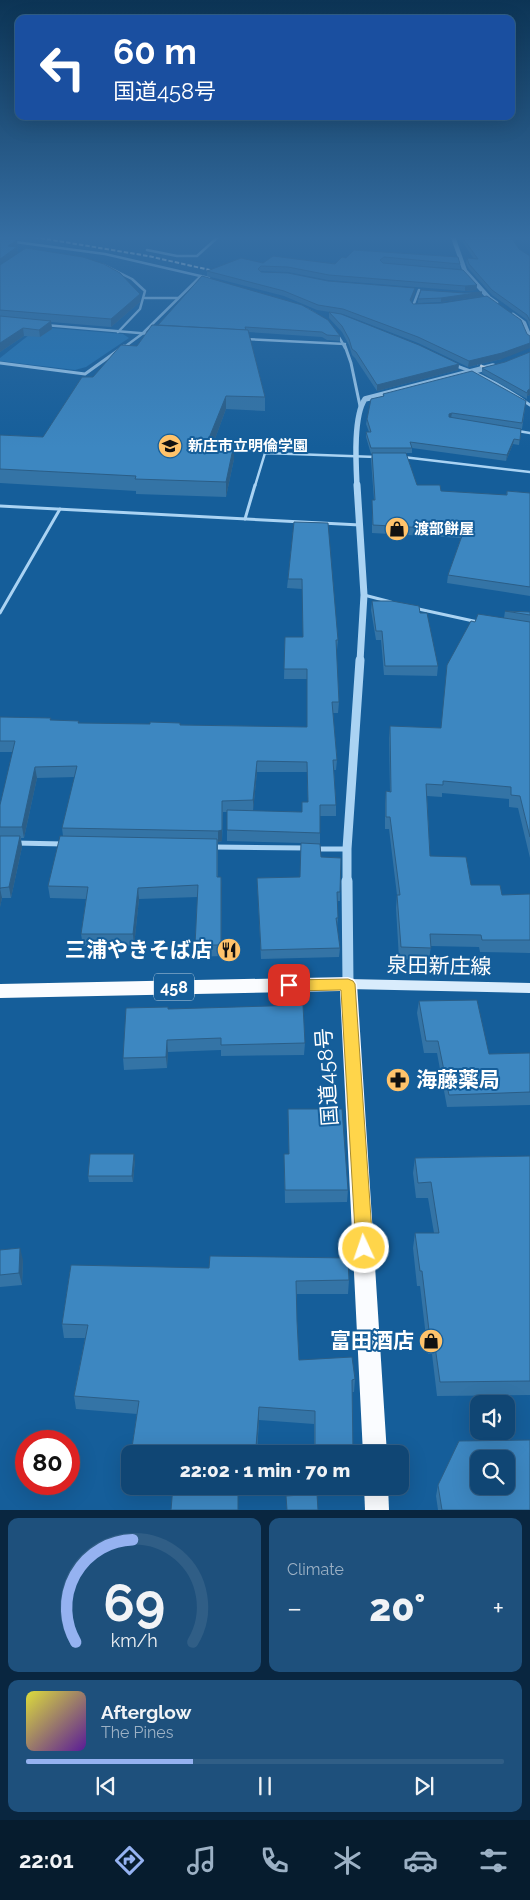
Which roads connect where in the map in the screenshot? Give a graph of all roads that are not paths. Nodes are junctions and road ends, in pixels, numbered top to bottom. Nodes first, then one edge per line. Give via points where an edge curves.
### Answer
1 (142, 307) edge
2 (169, 307) edge
3 (302, 307) edge
4 (316, 313) junction
5 (510, 313) edge
6 (325, 314) edge
7 (39, 325) edge
8 (118, 332) junction
9 (142, 334) junction
10 (152, 334) edge
11 (239, 338) edge
12 (530, 338) edge
13 (345, 344) junction
14 (0, 363) edge
15 (503, 363) edge
16 (451, 364) edge
17 (472, 371) junction
18 (530, 405) edge
19 (360, 406) junction
20 (510, 430) edge
21 (530, 433) edge
22 (355, 457) junction
23 (384, 457) edge
24 (394, 457) edge
25 (530, 472) edge
26 (0, 506) edge
27 (60, 509) junction
28 (245, 519) junction
29 (360, 525) junction
30 (364, 595) junction
31 (400, 604) edge
32 (408, 606) edge
33 (0, 613) edge
34 (482, 623) edge
35 (10, 842) edge
36 (70, 844) edge
37 (208, 846) edge
38 (347, 849) junction
39 (348, 984) junction
40 (530, 988) edge
41 (0, 991) edge
42 (374, 1445) edge
43 (376, 1495) edge
44 (377, 1510) edge

1 - 8 street
2 - 9 street
3 - 4 street
4 - 6 street
4 - 13 street via 337,330
5 - 12 street via 524,323
7 - 8 street
8 - 9 street
9 - 10 street
9 - 14 street via 85,374
11 - 13 street
13 - 19 street
15 - 17 street
16 - 17 street
17 - 18 street
17 - 19 street via 379,394 365,399
19 - 22 street
20 - 21 lane
22 - 23 lane
22 - 28 lane via 265,453
22 - 29 street
24 - 25 lane
26 - 27 lane
27 - 28 lane
27 - 33 lane
28 - 29 lane
29 - 30 street
30 - 31 lane
30 - 38 street
32 - 34 lane
35 - 36 street
37 - 38 street
38 - 39 street
39 - 40 main road, 泉田新庄線
39 - 41 highway, 458
39 - 42 highway, 国道458号
43 - 44 highway

